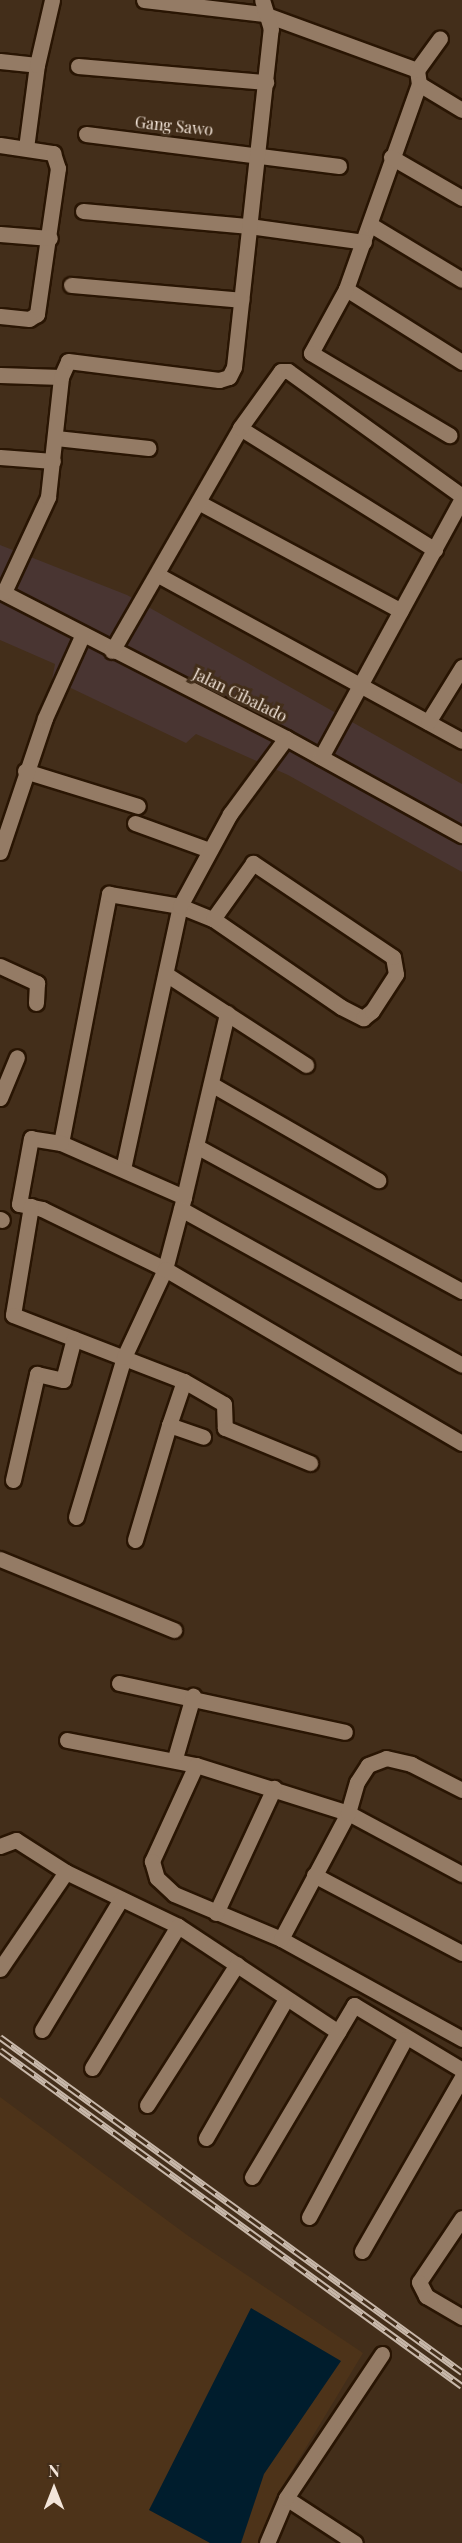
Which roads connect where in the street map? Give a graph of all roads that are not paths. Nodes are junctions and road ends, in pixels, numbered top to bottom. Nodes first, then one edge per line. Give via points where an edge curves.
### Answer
1 (52, 0) edge
2 (144, 0) edge
3 (263, 7) edge
4 (440, 38) dead end
5 (0, 61) edge
6 (37, 65) junction
7 (78, 66) dead end
8 (418, 77) junction
9 (266, 82) junction
10 (462, 110) edge
11 (86, 134) dead end
12 (0, 145) edge
13 (26, 148) junction
14 (257, 153) junction
15 (392, 157) junction
16 (339, 166) dead end
17 (462, 198) edge
18 (84, 212) dead end
19 (371, 225) junction
20 (249, 226) junction
21 (0, 234) edge
22 (50, 238) junction
23 (364, 242) junction
24 (462, 280) edge
25 (71, 285) dead end
26 (346, 289) junction
27 (241, 300) junction
28 (0, 316) edge
29 (462, 362) edge
30 (0, 375) edge
31 (61, 377) junction
32 (240, 428) junction
33 (449, 435) dead end
34 (56, 438) junction
35 (148, 448) dead end
36 (0, 457) edge
37 (53, 461) junction
38 (198, 502) junction
39 (461, 503) edge
40 (435, 550) junction
41 (158, 575) junction
42 (2, 591) edge
43 (400, 611) junction
44 (81, 638) junction
45 (112, 651) junction
46 (462, 667) edge
47 (360, 683) junction
48 (428, 722) junction
49 (286, 738) junction
50 (462, 741) edge
51 (321, 757) junction
52 (25, 771) junction
53 (138, 806) dead end
54 (135, 823) dead end
55 (462, 835) edge
56 (209, 850) junction
57 (0, 852) edge
58 (180, 906) junction
59 (213, 919) junction
60 (0, 966) edge
61 (166, 974) junction
62 (36, 1003) dead end
63 (227, 1013) junction
64 (17, 1057) dead end
65 (306, 1065) dead end
66 (211, 1084) junction
67 (0, 1098) edge
68 (61, 1143) junction
69 (196, 1146) junction
70 (123, 1169) junction
71 (378, 1180) dead end
72 (183, 1203) junction
73 (31, 1206) junction
74 (165, 1269) junction
75 (462, 1291) edge
76 (74, 1338) junction
77 (124, 1357) junction
78 (462, 1365) edge
79 (184, 1381) junction
80 (169, 1425) junction
81 (203, 1437) dead end
82 (462, 1443) edge
83 (310, 1463) dead end
84 (13, 1480) dead end
85 (76, 1517) dead end
86 (135, 1540) dead end
87 (0, 1558) edge
88 (174, 1630) dead end
89 (119, 1683) dead end
90 (193, 1696) junction
91 (345, 1732) dead end
92 (67, 1740) dead end
93 (175, 1758) junction
94 (196, 1765) junction
95 (273, 1788) junction
96 (462, 1790) edge
97 (348, 1813) junction
98 (0, 1846) edge
99 (66, 1872) junction
100 (462, 1874) edge
101 (314, 1875) junction
102 (121, 1899) junction
103 (216, 1913) junction
104 (178, 1926) junction
105 (281, 1940) junction
106 (462, 1953) edge
107 (237, 1964) junction
108 (0, 1969) edge
109 (359, 1984) junction
110 (286, 1999) junction
111 (354, 2005) junction
112 (42, 2030) dead end
113 (338, 2032) junction
114 (405, 2039) junction
115 (462, 2039) edge
116 (92, 2068) dead end
117 (462, 2070) edge
118 (462, 2077) edge
119 (147, 2105) dead end
120 (206, 2139) dead end
121 (252, 2177) dead end
122 (309, 2217) dead end
123 (462, 2218) edge
124 (458, 2235) edge
125 (362, 2251) dead end
126 (462, 2317) edge
127 (382, 2354) dead end
128 (286, 2498) junction
129 (267, 2543) edge
130 (355, 2543) edge

1 - 6 street
2 - 3 street
3 - 8 street
3 - 9 street via 271,29
4 - 8 street
5 - 6 street
6 - 13 street
7 - 9 street
8 - 10 street
8 - 15 street
9 - 14 street
11 - 14 street, Gang Sawo
12 - 13 street
13 - 22 street via 53,153 58,160
14 - 16 street, Gang Sawo
14 - 20 street
15 - 17 street
15 - 19 street
18 - 20 street
19 - 23 street
19 - 24 street
20 - 23 street
20 - 27 street
21 - 22 street
22 - 28 street via 37,314 29,319
23 - 26 street
25 - 27 street
26 - 29 street
26 - 33 street via 311,353
27 - 31 street via 229,377 219,380 68,361
30 - 31 street
31 - 34 street
32 - 38 street
32 - 39 street via 275,375 288,371
32 - 40 street
34 - 35 street
34 - 37 street
36 - 37 street
37 - 42 street via 48,497
38 - 41 street
38 - 43 street
39 - 40 street
40 - 43 street
41 - 45 street
41 - 47 street
42 - 44 street, Jalan Cibalado
43 - 47 street
44 - 45 street, Jalan Cibalado
44 - 52 street
45 - 49 street, Jalan Cibalado
46 - 48 street
47 - 48 street
47 - 51 street
48 - 50 street
49 - 51 street, Jalan Cibalado
49 - 56 street
51 - 55 street, Jalan Cibalado
52 - 53 street
52 - 57 street
54 - 56 street
56 - 58 street
58 - 59 street
58 - 61 street
58 - 68 street via 110,894
59 - 59 street via 253,863 393,957 396,974 363,1018
60 - 62 street via 36,983
61 - 63 street
61 - 70 street
63 - 65 street
63 - 66 street
64 - 67 street
66 - 69 street
66 - 71 street
68 - 70 street
68 - 73 street via 31,1138 19,1204
69 - 72 street
69 - 75 street
70 - 72 street
72 - 74 street
72 - 78 street
73 - 74 street
73 - 76 street via 13,1315
74 - 77 street
74 - 82 street
76 - 77 street
76 - 84 street via 63,1380 37,1374
77 - 79 street
77 - 85 street
79 - 80 street
79 - 83 street via 224,1404 225,1428
80 - 81 street
80 - 86 street
87 - 88 street
89 - 90 street
90 - 91 street
90 - 93 street
92 - 93 street
93 - 94 street
94 - 95 street
94 - 103 street via 152,1867 157,1878 174,1894
95 - 97 street
95 - 103 street
96 - 97 street via 411,1764 376,1759 357,1782
97 - 100 street
97 - 101 street
98 - 99 street via 16,1840
99 - 102 street
99 - 108 street
101 - 105 street
101 - 106 street
102 - 104 street
102 - 112 street
103 - 105 street
104 - 107 street
104 - 116 street
105 - 109 street
107 - 110 street
107 - 119 street
109 - 111 street
109 - 115 street
110 - 113 street
110 - 120 street
111 - 113 street
111 - 114 street
113 - 121 street
114 - 117 street
114 - 122 street
118 - 125 street
123 - 124 street
124 - 126 street via 418,2282 426,2296
127 - 128 street
128 - 129 street
128 - 130 street

